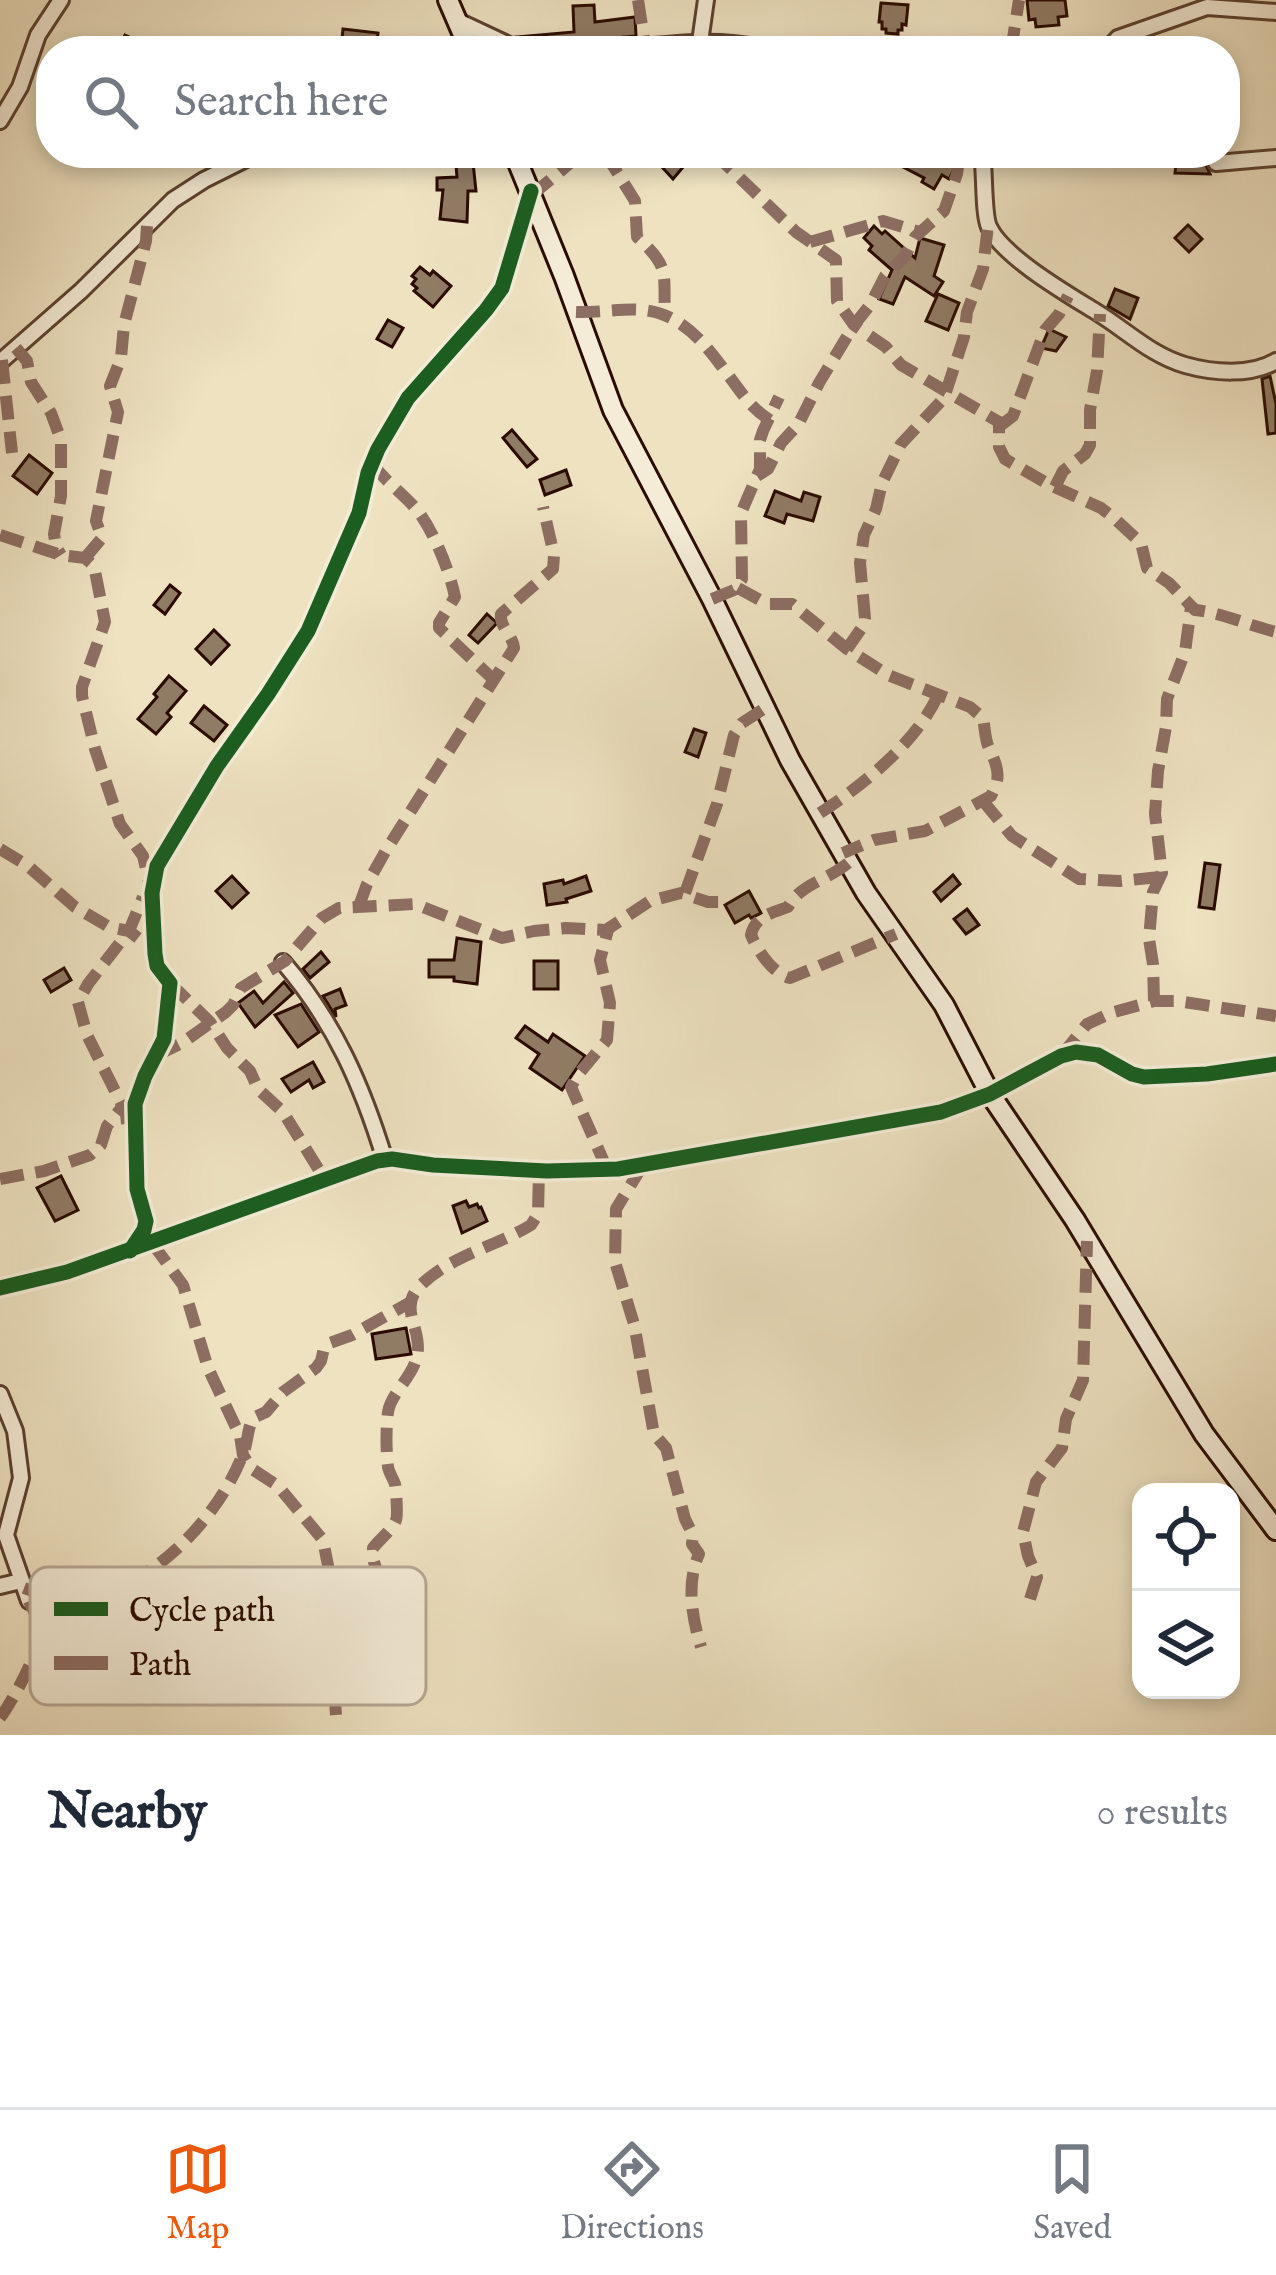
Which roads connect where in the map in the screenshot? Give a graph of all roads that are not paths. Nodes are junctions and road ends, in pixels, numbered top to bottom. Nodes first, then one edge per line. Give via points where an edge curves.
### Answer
1 (61, 0) edge
2 (448, 0) edge
3 (706, 0) edge
4 (1197, 5) edge
5 (1274, 14) edge
6 (455, 20) junction
7 (38, 36) edge
8 (463, 36) edge
9 (490, 36) edge
10 (701, 36) edge
11 (1123, 36) edge
12 (36, 41) edge
13 (0, 122) edge
14 (1276, 158) edge
15 (1240, 161) edge
16 (227, 168) edge
17 (521, 168) edge
18 (983, 168) edge
19 (531, 191) junction
20 (1276, 361) edge
21 (0, 362) edge
22 (284, 962) dead end
23 (1276, 1064) edge
24 (990, 1094) junction
25 (385, 1160) junction
26 (130, 1251) junction
27 (0, 1288) edge
28 (0, 1394) edge
29 (1276, 1530) edge
30 (21, 1581) junction
31 (0, 1586) edge
32 (29, 1601) dead end

1 - 7 street
2 - 6 main road
3 - 10 street
4 - 5 street
4 - 11 street
6 - 8 main road
6 - 9 street
12 - 13 street
14 - 15 street
16 - 21 street via 173,200
17 - 19 main road
18 - 20 street via 988,225 1002,243 1146,348 1206,370 1249,371
19 - 24 main road via 636,458 826,825 944,1005
19 - 26 street via 502,288 408,398 372,463 308,632 157,866 155,954 170,983 164,1039 135,1104 146,1221
22 - 25 street via 349,1061
23 - 24 street via 1144,1077 1076,1052
24 - 25 street via 899,1121 617,1169
24 - 29 main road via 1204,1434
25 - 26 street
26 - 27 street
28 - 30 street via 21,1474 6,1535
30 - 31 street
30 - 32 street

